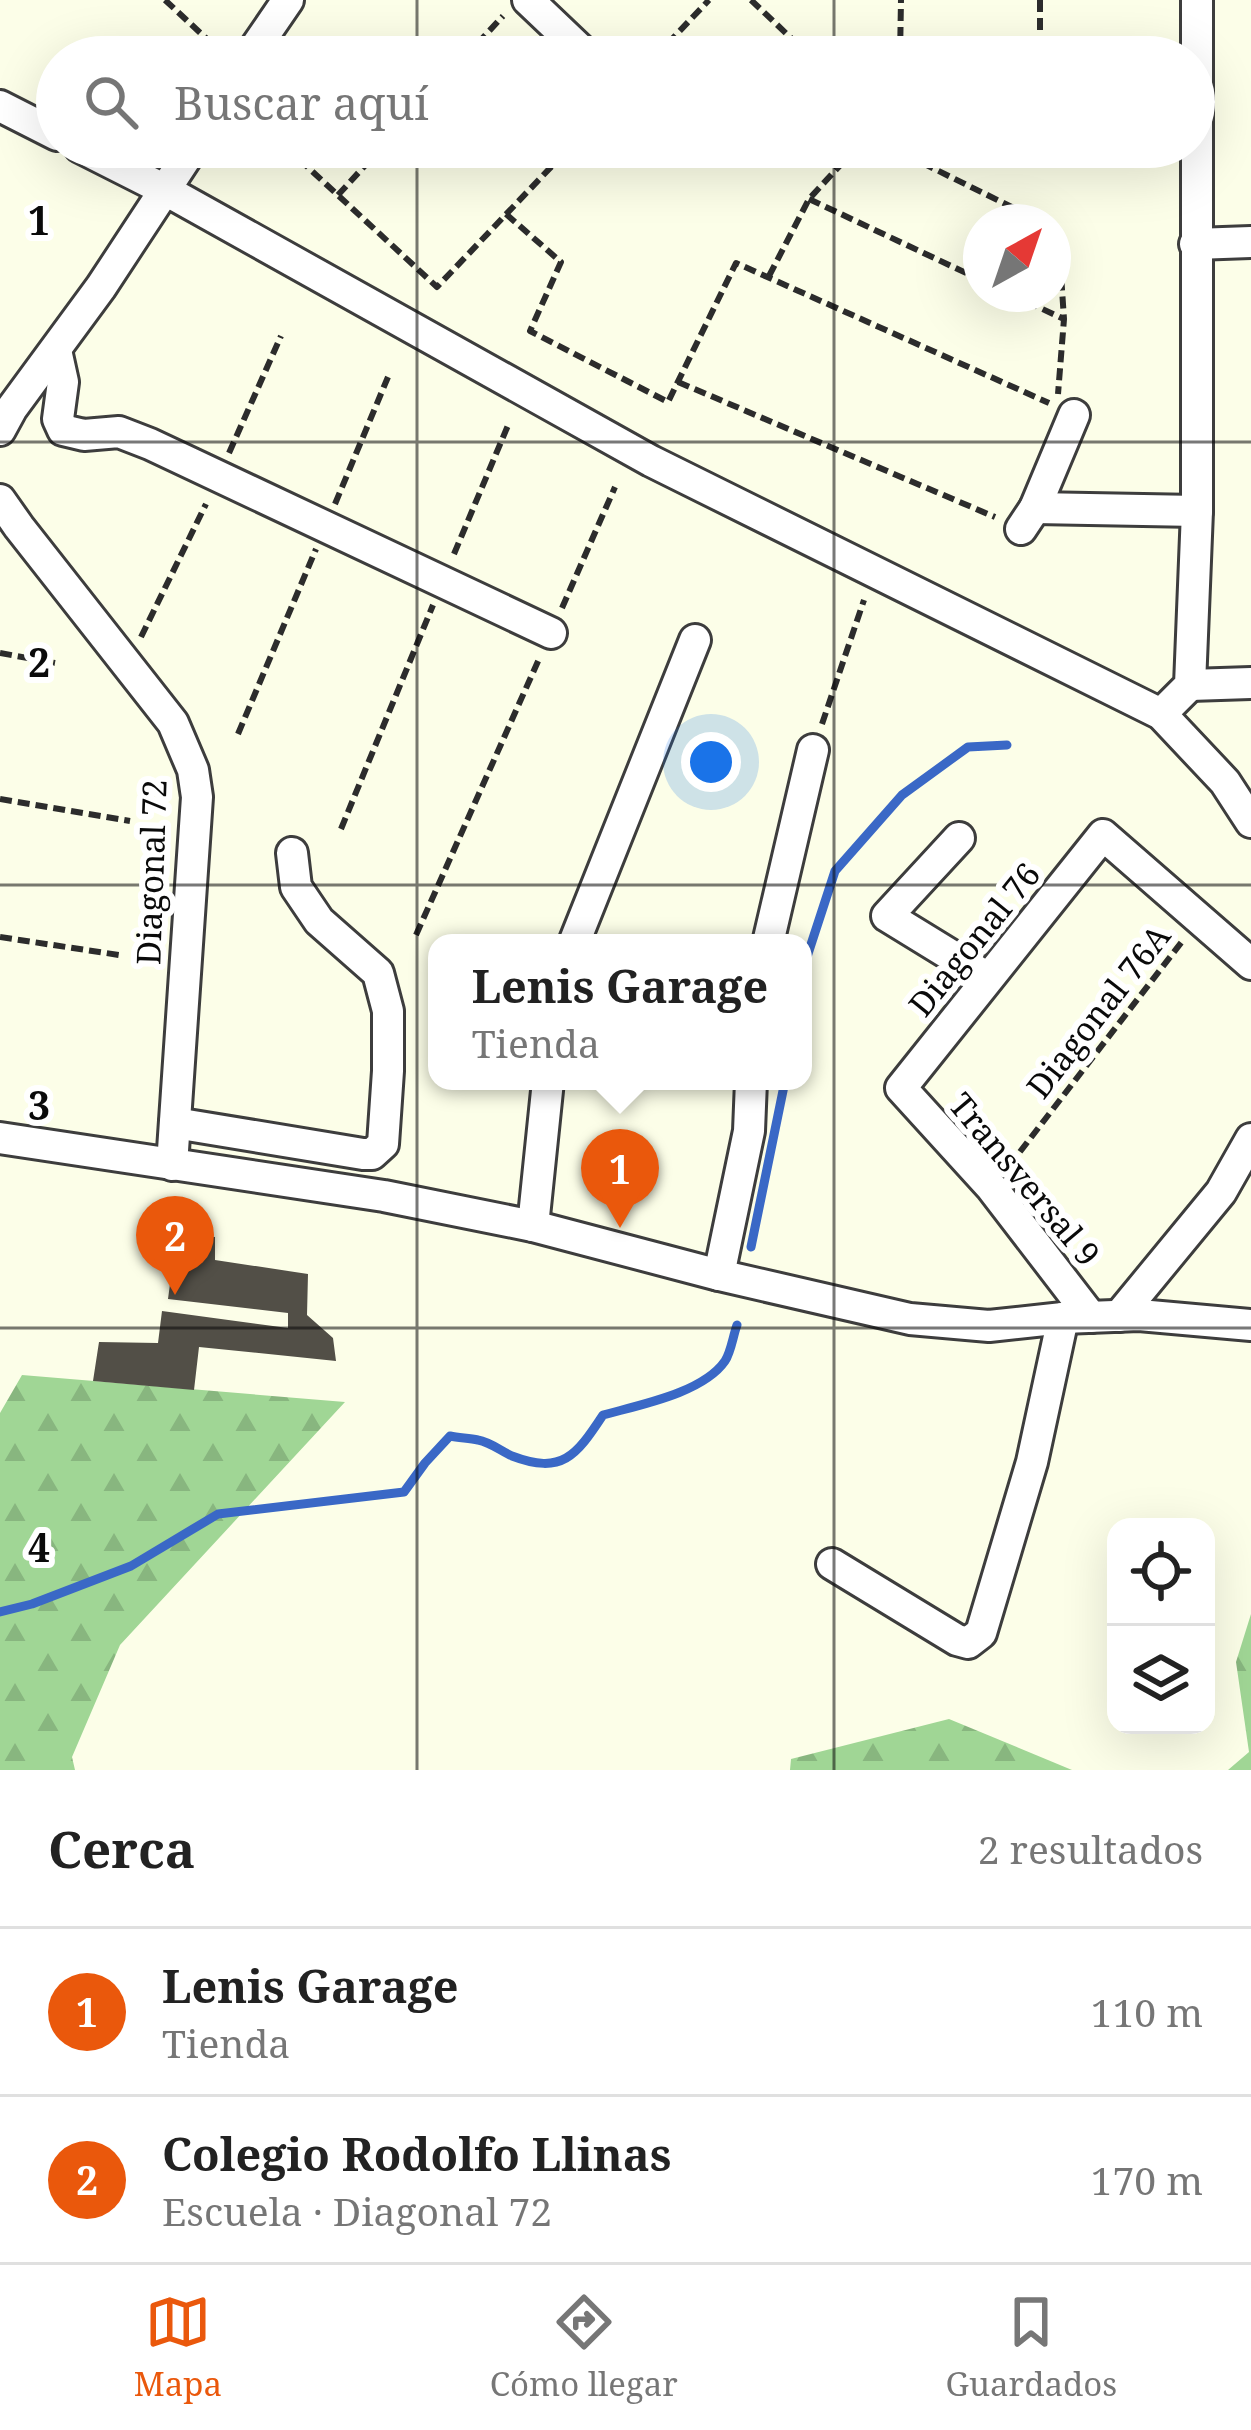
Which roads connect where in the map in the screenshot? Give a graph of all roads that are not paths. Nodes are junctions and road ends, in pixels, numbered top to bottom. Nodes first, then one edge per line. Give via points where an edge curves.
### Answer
1 (287, 0) edge
2 (1197, 0) edge
3 (516, 7) edge
4 (263, 36) edge
5 (558, 36) edge
6 (1197, 36) edge
7 (0, 106) edge
8 (36, 124) edge
9 (121, 168) edge
10 (180, 168) edge
11 (1196, 168) edge
12 (166, 191) junction
13 (1251, 242) edge
14 (1195, 244) junction
15 (56, 350) junction
16 (1074, 415) dead end
17 (1, 426) edge
18 (0, 500) edge
19 (1197, 512) junction
20 (551, 633) road end
21 (695, 640) dead end
22 (1251, 683) edge
23 (1190, 685) junction
24 (1161, 714) junction
25 (812, 750) road end
26 (1251, 822) edge
27 (959, 838) dead end
28 (292, 853) dead end
29 (578, 934) edge
30 (770, 934) edge
31 (1251, 964) edge
32 (988, 977) junction
33 (902, 1088) joint
34 (547, 1090) edge
35 (751, 1090) edge
36 (175, 1123) junction
37 (0, 1138) edge
38 (1251, 1139) edge
39 (172, 1165) junction
40 (533, 1226) junction
41 (719, 1275) junction
42 (1091, 1317) junction
43 (1251, 1325) edge
44 (832, 1564) dead end

1 - 4 street
2 - 6 street
3 - 5 street
7 - 8 street
9 - 12 street
10 - 12 street
11 - 14 street
12 - 15 street
12 - 24 street via 651,460
13 - 14 street
14 - 19 street
15 - 17 street
15 - 20 street via 63,430 119,432
16 - 19 street via 1028,518 1083,509
18 - 36 street, Diagonal 72 via 173,723 193,770
19 - 23 street
21 - 29 street
22 - 23 street
23 - 24 street
24 - 26 street via 1226,782
25 - 30 street
27 - 32 street via 887,916
28 - 36 street via 296,887 319,921 378,973 388,1011 383,1144 363,1154
31 - 32 street, Diagonal 76 via 1103,835
32 - 33 street, Diagonal 76
33 - 42 street, Transversal 9
34 - 40 street
35 - 41 street
36 - 39 street, Diagonal 72
37 - 39 street
38 - 42 street via 1221,1192
39 - 40 street
40 - 41 street
41 - 42 street via 910,1319 988,1325
42 - 43 street
42 - 44 street via 1032,1462 981,1633 957,1640

